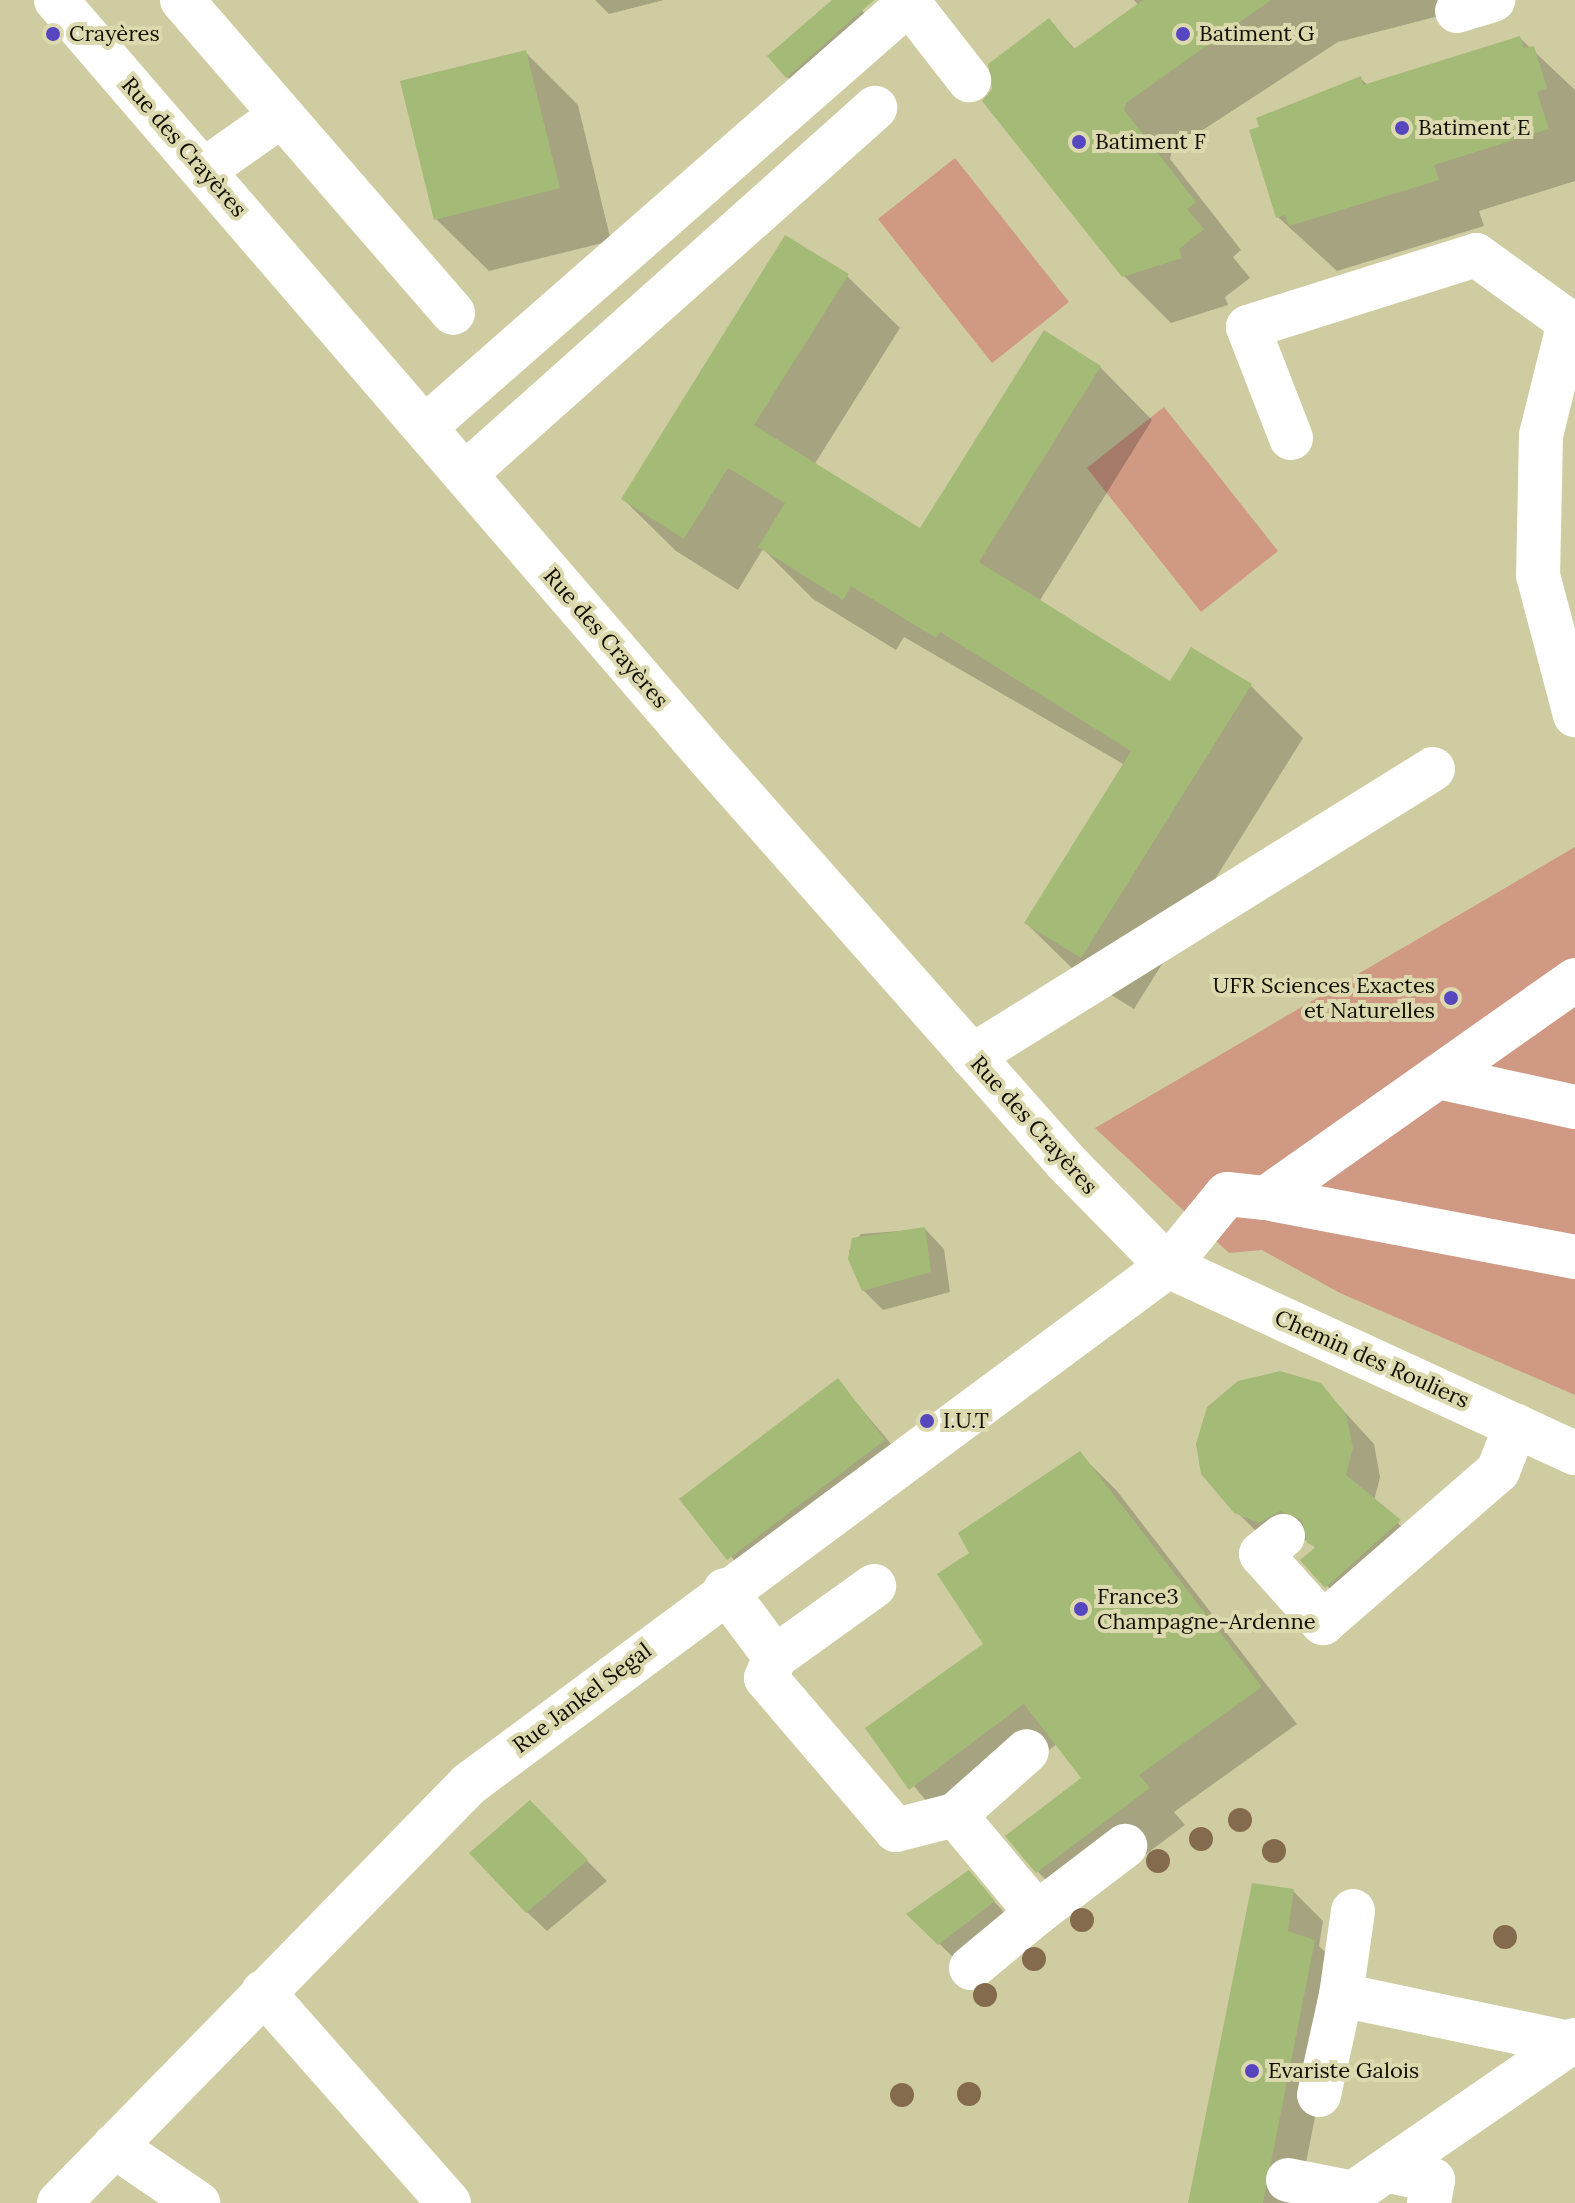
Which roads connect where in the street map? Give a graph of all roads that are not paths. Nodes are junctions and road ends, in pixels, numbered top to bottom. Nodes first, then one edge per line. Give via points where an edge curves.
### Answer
1 (56, 0) edge
2 (182, 0) edge
3 (969, 80) dead end
4 (875, 108) dead end
5 (282, 115) junction
6 (204, 170) junction
7 (453, 313) dead end
8 (425, 427) junction
9 (1291, 438) dead end
10 (465, 474) junction
11 (1575, 715) edge
12 (1433, 769) dead end
13 (1575, 980) edge
14 (972, 1056) junction
15 (1443, 1078) junction
16 (1575, 1107) edge
17 (1266, 1198) junction
18 (1575, 1257) edge
19 (1168, 1266) junction
20 (1516, 1425) junction
21 (1575, 1453) edge
22 (1283, 1536) dead end
23 (874, 1586) dead end
24 (725, 1590) junction
25 (775, 1657) junction
26 (1027, 1751) dead end
27 (955, 1815) junction
28 (1125, 1846) dead end
29 (1353, 1911) dead end
30 (1037, 1913) junction
31 (971, 1968) dead end
32 (263, 1992) junction
33 (1341, 1995) junction
34 (1571, 2041) edge
35 (1319, 2095) dead end
36 (114, 2146) junction
37 (1388, 2171) junction
38 (1288, 2180) dead end
39 (59, 2203) edge
40 (198, 2203) edge
41 (449, 2203) edge
42 (1429, 2203) edge

1 - 6 street, Rue des Crayères
2 - 5 street
3 - 8 street via 909,3
4 - 10 street
5 - 6 street
5 - 7 street
6 - 8 street, Rue des Crayères
8 - 10 street, Rue des Crayères
9 - 11 street via 1248,327 1476,255 1569,322 1541,435 1538,575
10 - 14 street, Rue des Crayères
12 - 14 street
13 - 15 street
14 - 19 street, Rue des Crayères
15 - 16 street
15 - 17 street
17 - 18 street
17 - 19 street, Rue Jankel Segal via 1227,1194
19 - 20 street, Chemin des Rouliers
19 - 24 street, Rue Jankel Segal
20 - 21 street, Chemin des Rouliers
20 - 22 street via 1498,1471 1323,1623 1261,1554
23 - 25 street
24 - 25 street
24 - 32 street, Rue Jankel Segal via 469,1784
25 - 27 street via 766,1678 896,1830
26 - 27 street
27 - 30 street
28 - 30 street
29 - 33 street
30 - 31 street
32 - 36 street, Rue Jankel Segal
32 - 41 street
33 - 34 street
33 - 35 street
34 - 37 street
36 - 39 street, Rue Jankel Segal
36 - 40 street
37 - 38 street via 1353,2193
37 - 42 street via 1433,2180

